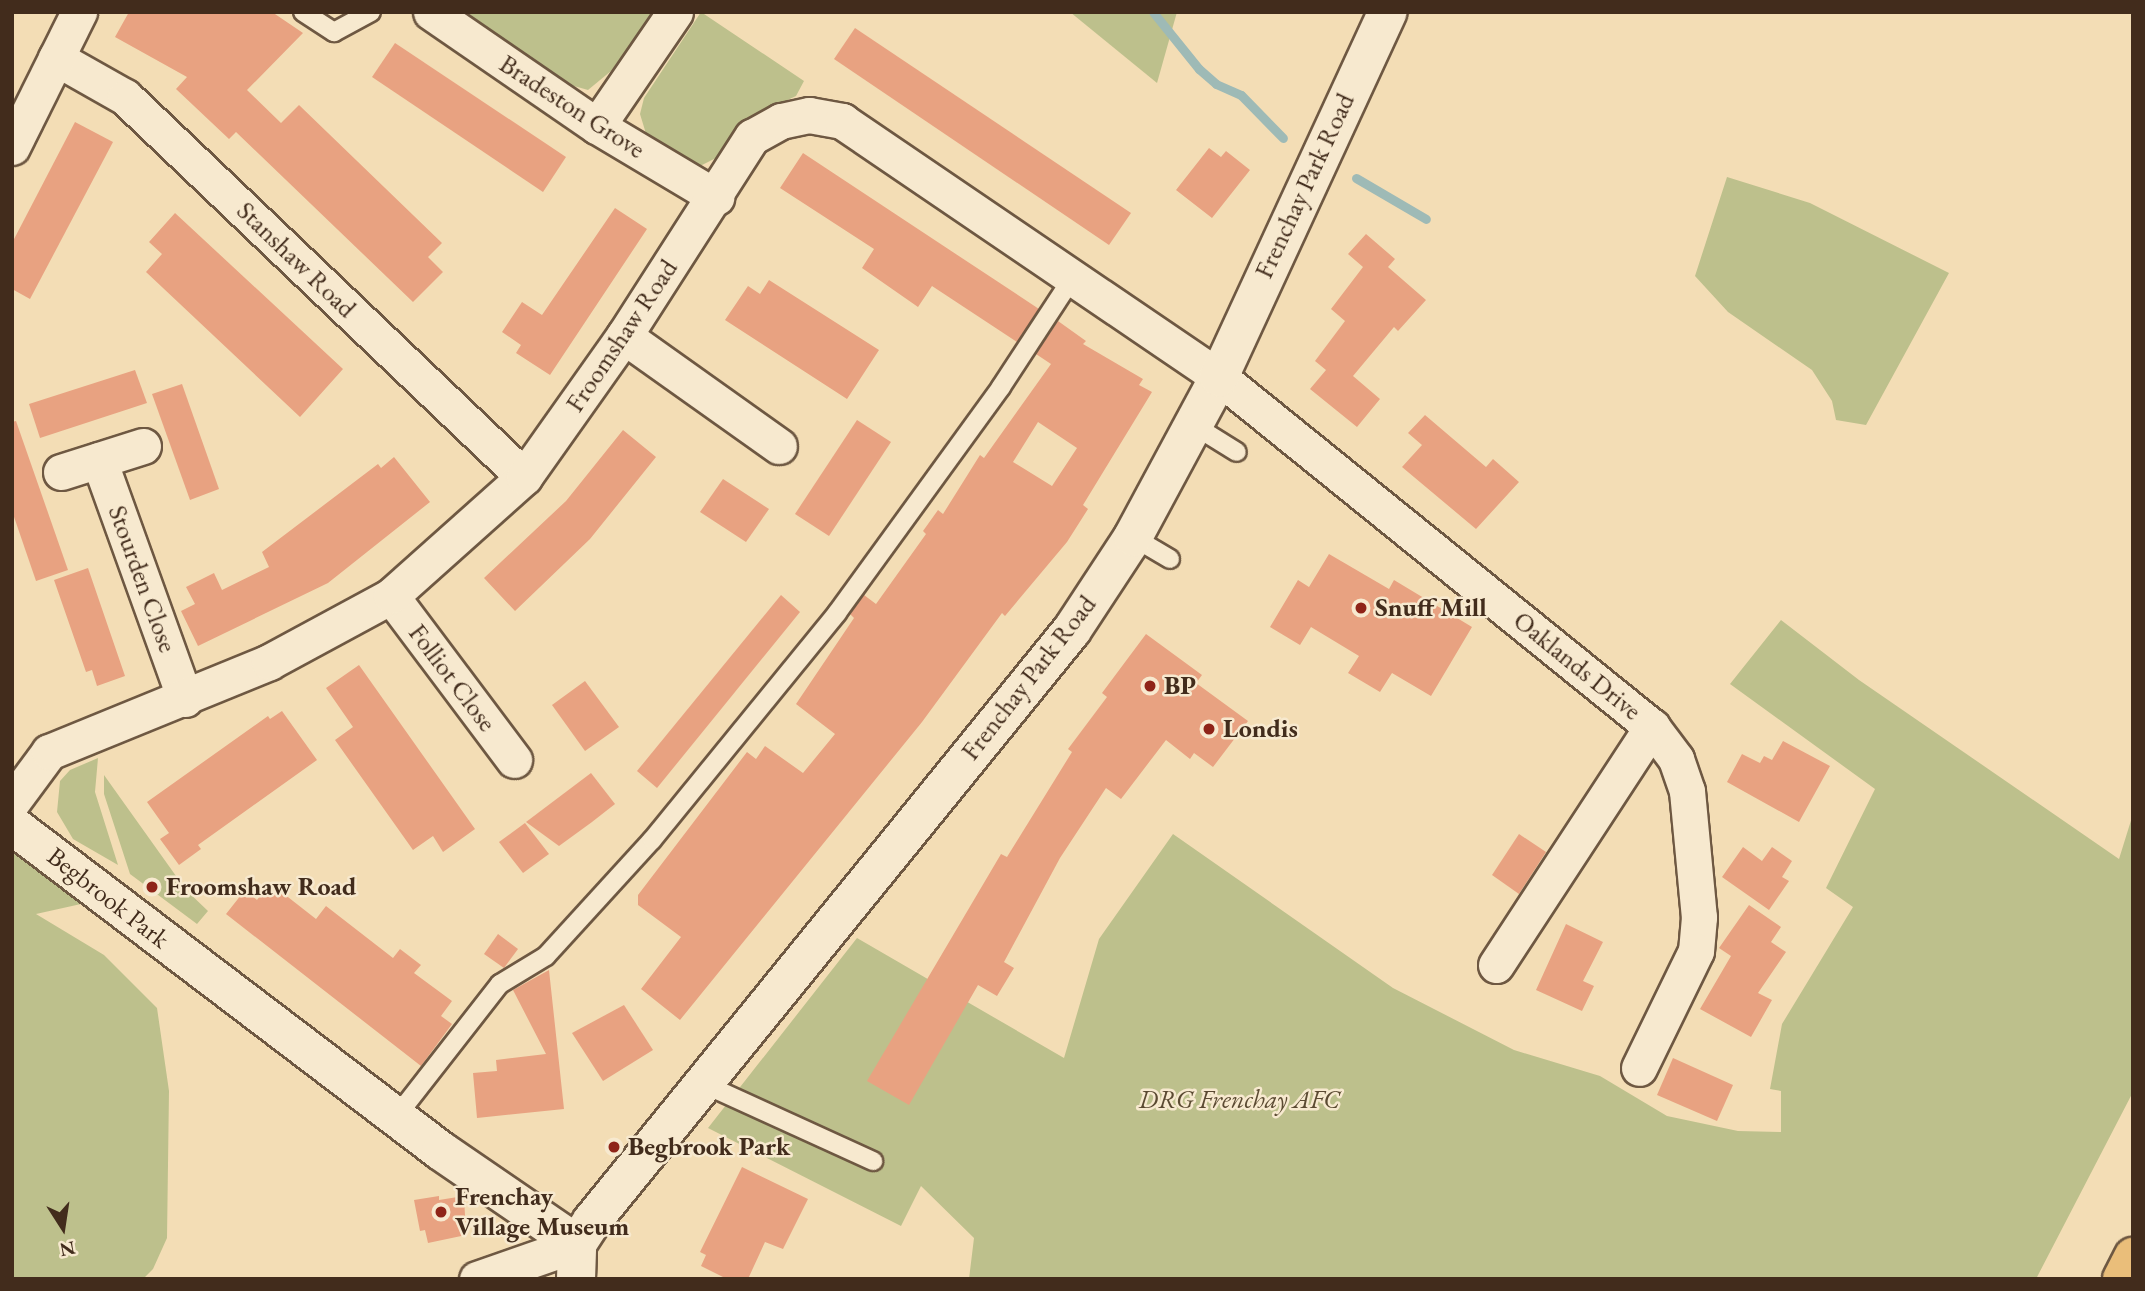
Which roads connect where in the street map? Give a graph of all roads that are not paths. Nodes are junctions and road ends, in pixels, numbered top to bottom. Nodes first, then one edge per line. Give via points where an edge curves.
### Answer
1 (79, 12) edge
2 (303, 12) edge
3 (371, 12) edge
4 (431, 12) edge
5 (675, 12) edge
6 (1388, 12) edge
7 (56, 58) junction
8 (597, 126) junction
9 (12, 147) edge
10 (716, 197) junction
11 (1073, 277) junction
12 (624, 336) junction
13 (1219, 377) junction
14 (1195, 425) junction
15 (143, 446) dead end
16 (779, 446) dead end
17 (1237, 452) dead end
18 (99, 460) junction
19 (61, 472) dead end
20 (524, 477) junction
21 (1133, 537) junction
22 (1170, 558) dead end
23 (391, 596) junction
24 (185, 699) junction
25 (1652, 727) junction
26 (514, 760) dead end
27 (12, 802) edge
28 (12, 825) edge
29 (1496, 965) dead end
30 (1639, 1068) dead end
31 (704, 1084) junction
32 (396, 1117) junction
33 (873, 1161) dead end
34 (2133, 1257) edge
35 (576, 1261) edge
36 (477, 1279) edge
37 (2122, 1279) edge

1 - 7 street
2 - 3 lane via 334,32
4 - 8 street, Bradeston Grove
5 - 8 street
6 - 13 main road, Frenchay Park Road
7 - 9 street
7 - 20 street, Stanshaw Road via 125,97
8 - 10 street, Bradeston Grove
10 - 11 street, Froomshaw Road via 752,137 780,121 809,115 842,121
10 - 12 street, Froomshaw Road
11 - 13 street, Froomshaw Road
11 - 32 lane via 1001,387 836,613 652,840 546,956 500,984
12 - 16 street
12 - 20 street, Froomshaw Road
13 - 14 main road, Frenchay Park Road
13 - 25 street, Oaklands Drive
14 - 17 lane
14 - 21 main road, Frenchay Park Road
15 - 18 street
18 - 19 street
18 - 24 street, Stourden Close
20 - 23 street, Froomshaw Road
21 - 22 lane
21 - 31 main road, Frenchay Park Road via 1072,629
23 - 24 street, Froomshaw Road via 269,662
23 - 26 street, Folliot Close
24 - 27 street, Froomshaw Road via 49,752
25 - 29 street
25 - 30 street, Oaklands Drive via 1676,759 1687,791 1699,917 1696,951
28 - 32 main road, Begbrook Park
31 - 33 lane
31 - 35 main road, Frenchay Park Road
32 - 35 main road, Begbrook Park
34 - 37 highway
35 - 36 street

